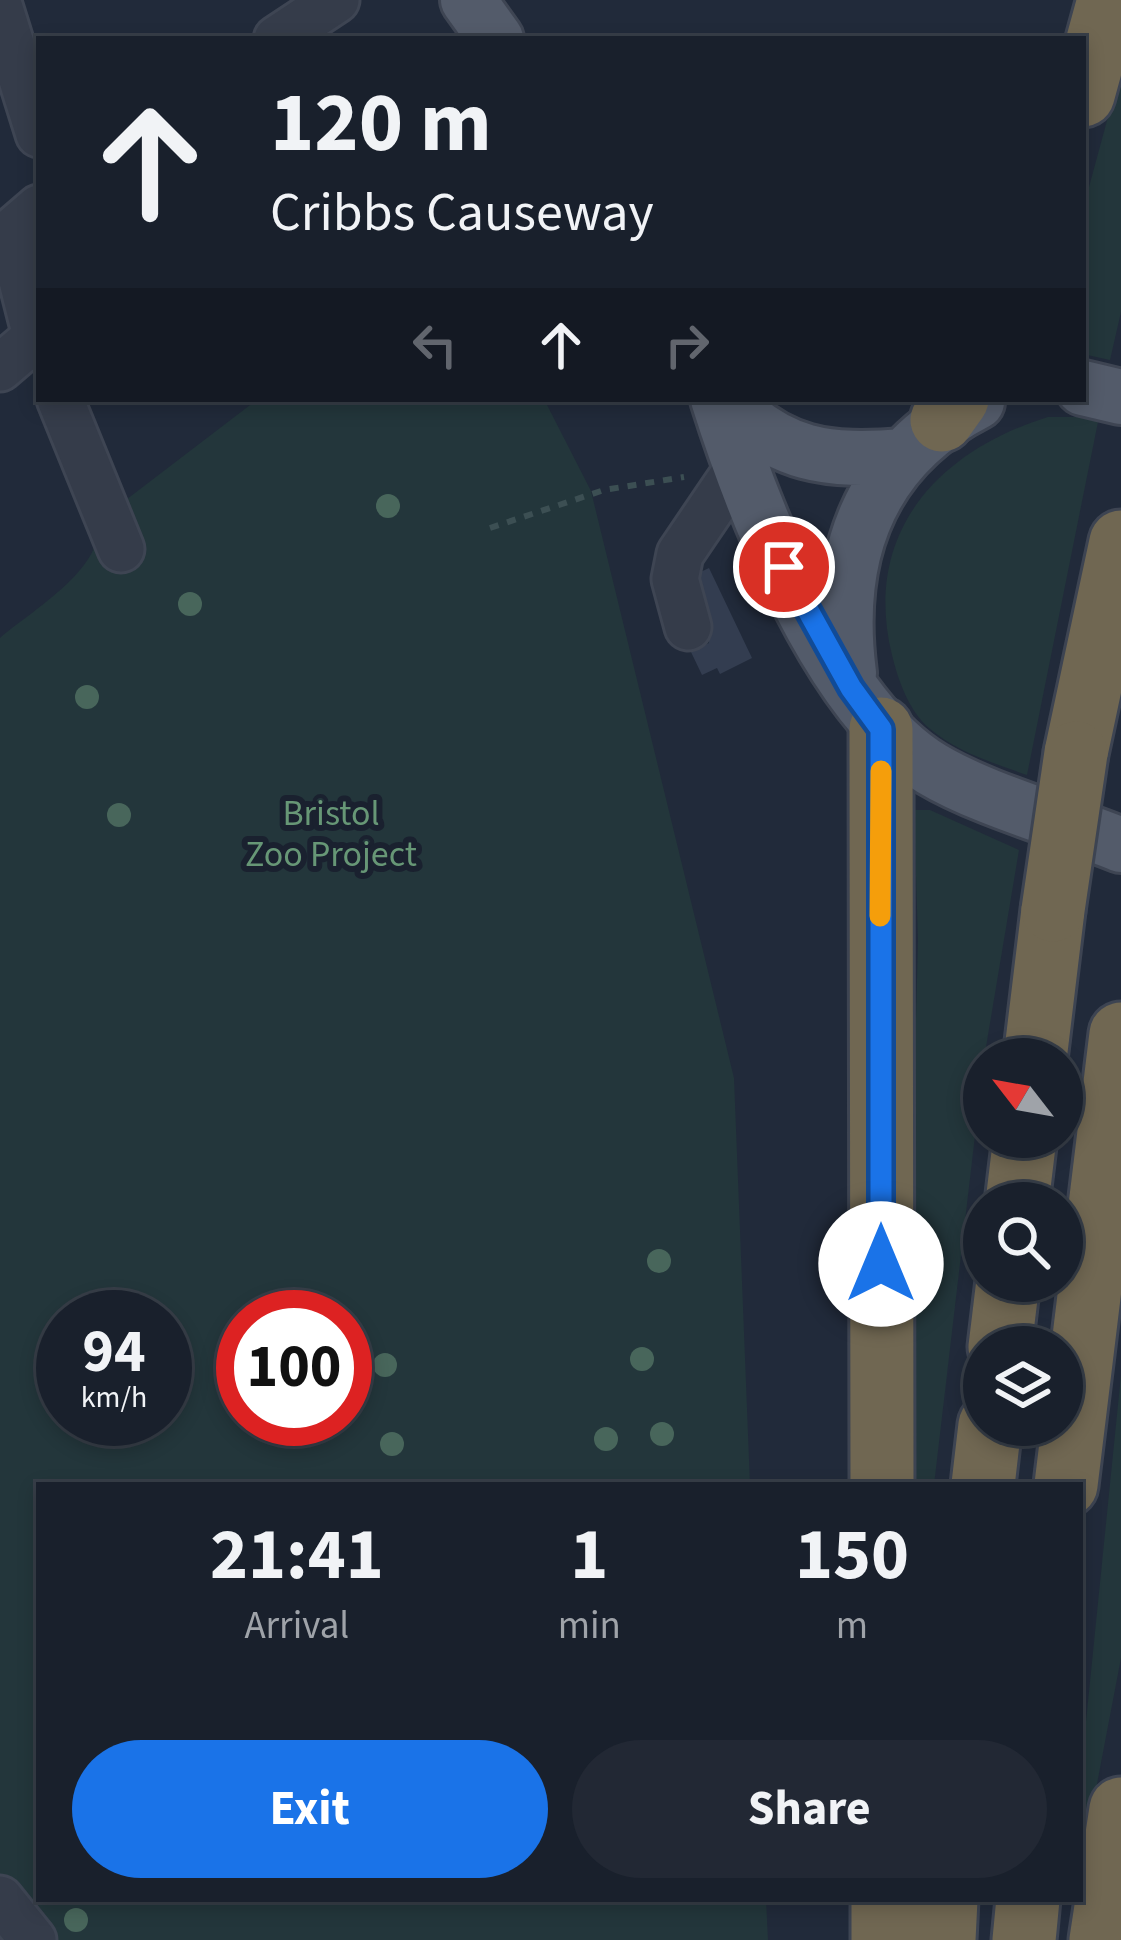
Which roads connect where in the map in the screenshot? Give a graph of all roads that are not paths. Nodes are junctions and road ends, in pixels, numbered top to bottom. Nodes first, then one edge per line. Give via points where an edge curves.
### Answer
1 (336, 0) edge
2 (468, 0) edge
3 (1109, 0) edge
4 (0, 9) edge
5 (282, 36) edge
6 (494, 36) edge
7 (1086, 84) edge
8 (36, 124) edge
9 (16, 214) edge
10 (36, 337) edge
11 (36, 344) edge
12 (0, 368) edge
13 (1086, 389) edge
14 (1121, 397) edge
15 (61, 402) edge
16 (722, 402) edge
17 (724, 402) edge
18 (947, 418) edge
19 (740, 467) junction
20 (1121, 542) edge
21 (121, 549) dead end
22 (688, 627) dead end
23 (866, 708) junction
24 (1121, 844) edge
25 (1121, 1034) edge
26 (1038, 1038) edge
27 (988, 1446) edge
28 (882, 1482) edge
29 (983, 1482) edge
30 (1066, 1482) edge
31 (1121, 1809) edge
32 (0, 1899) edge
33 (883, 1902) edge
34 (946, 1902) edge
35 (1028, 1902) edge
36 (34, 1940) edge
37 (883, 1940) edge
38 (944, 1940) edge
39 (1024, 1940) edge
40 (1101, 1940) edge

1 - 5 lane
2 - 6 main road
3 - 7 highway
4 - 8 lane
9 - 10 lane
11 - 12 lane
13 - 14 main road
15 - 21 lane
16 - 19 main road
17 - 18 main road via 756,432 816,456
18 - 23 main road via 850,550 842,616
19 - 22 lane via 680,554 675,579
19 - 23 main road via 800,600
20 - 26 highway, bridge via 1076,753
23 - 24 main road via 933,770
23 - 28 highway
25 - 30 highway
27 - 29 highway
31 - 40 highway
32 - 36 lane
33 - 37 highway
34 - 38 highway
35 - 39 highway

